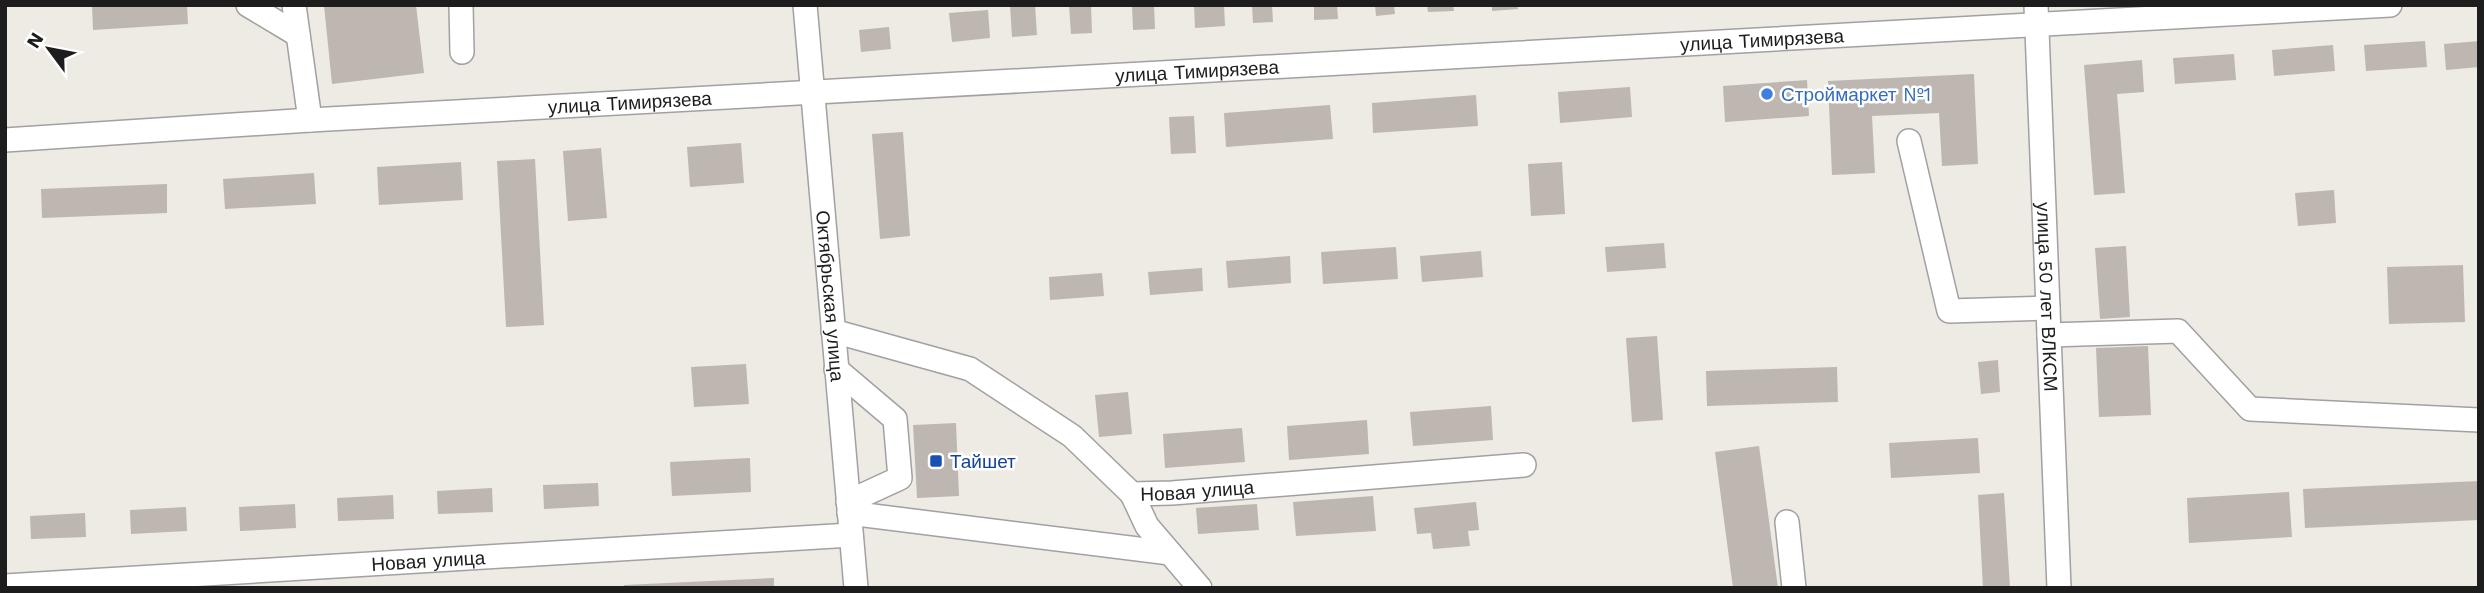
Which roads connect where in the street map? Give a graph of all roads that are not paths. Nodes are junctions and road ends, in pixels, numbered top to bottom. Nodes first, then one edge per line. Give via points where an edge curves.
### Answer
1 (248, 5) edge
2 (294, 5) edge
3 (461, 5) edge
4 (805, 5) edge
5 (2390, 5) edge
6 (2036, 15) edge
7 (298, 35) junction
8 (462, 52) dead end
9 (811, 92) junction
10 (310, 120) junction
11 (5, 139) edge
12 (1909, 141) dead end
13 (2048, 309) junction
14 (833, 331) junction
15 (2049, 335) junction
16 (836, 369) junction
17 (2479, 420) edge
18 (1524, 465) dead end
19 (1132, 494) junction
20 (849, 516) junction
21 (1787, 522) dead end
22 (1170, 553) junction
23 (5, 586) edge
24 (856, 588) edge
25 (1199, 588) edge
26 (1794, 588) edge
27 (2059, 588) edge

1 - 7 street
2 - 7 street
3 - 8 street
4 - 9 street, Октябрьская улица
5 - 6 street, улица Тимирязева
6 - 9 street, улица Тимирязева
6 - 13 street, улица 50 лет ВЛКСМ
7 - 10 street
9 - 10 street, улица Тимирязева
9 - 14 street, Октябрьская улица
10 - 11 street, улица Тимирязева
12 - 13 street via 1949,311
13 - 15 street, улица 50 лет ВЛКСМ
14 - 16 street, Октябрьская улица
14 - 19 street, Новая улица via 970,369 1072,436
15 - 17 street via 2178,331 2250,409
15 - 27 street, улица 50 лет ВЛКСМ
16 - 20 street, Октябрьская улица
16 - 20 street via 895,419 900,478
18 - 19 street, Новая улица
19 - 22 street via 1147,526
20 - 22 street
20 - 23 street, Новая улица
20 - 24 street, Октябрьская улица
21 - 26 street
22 - 25 street

